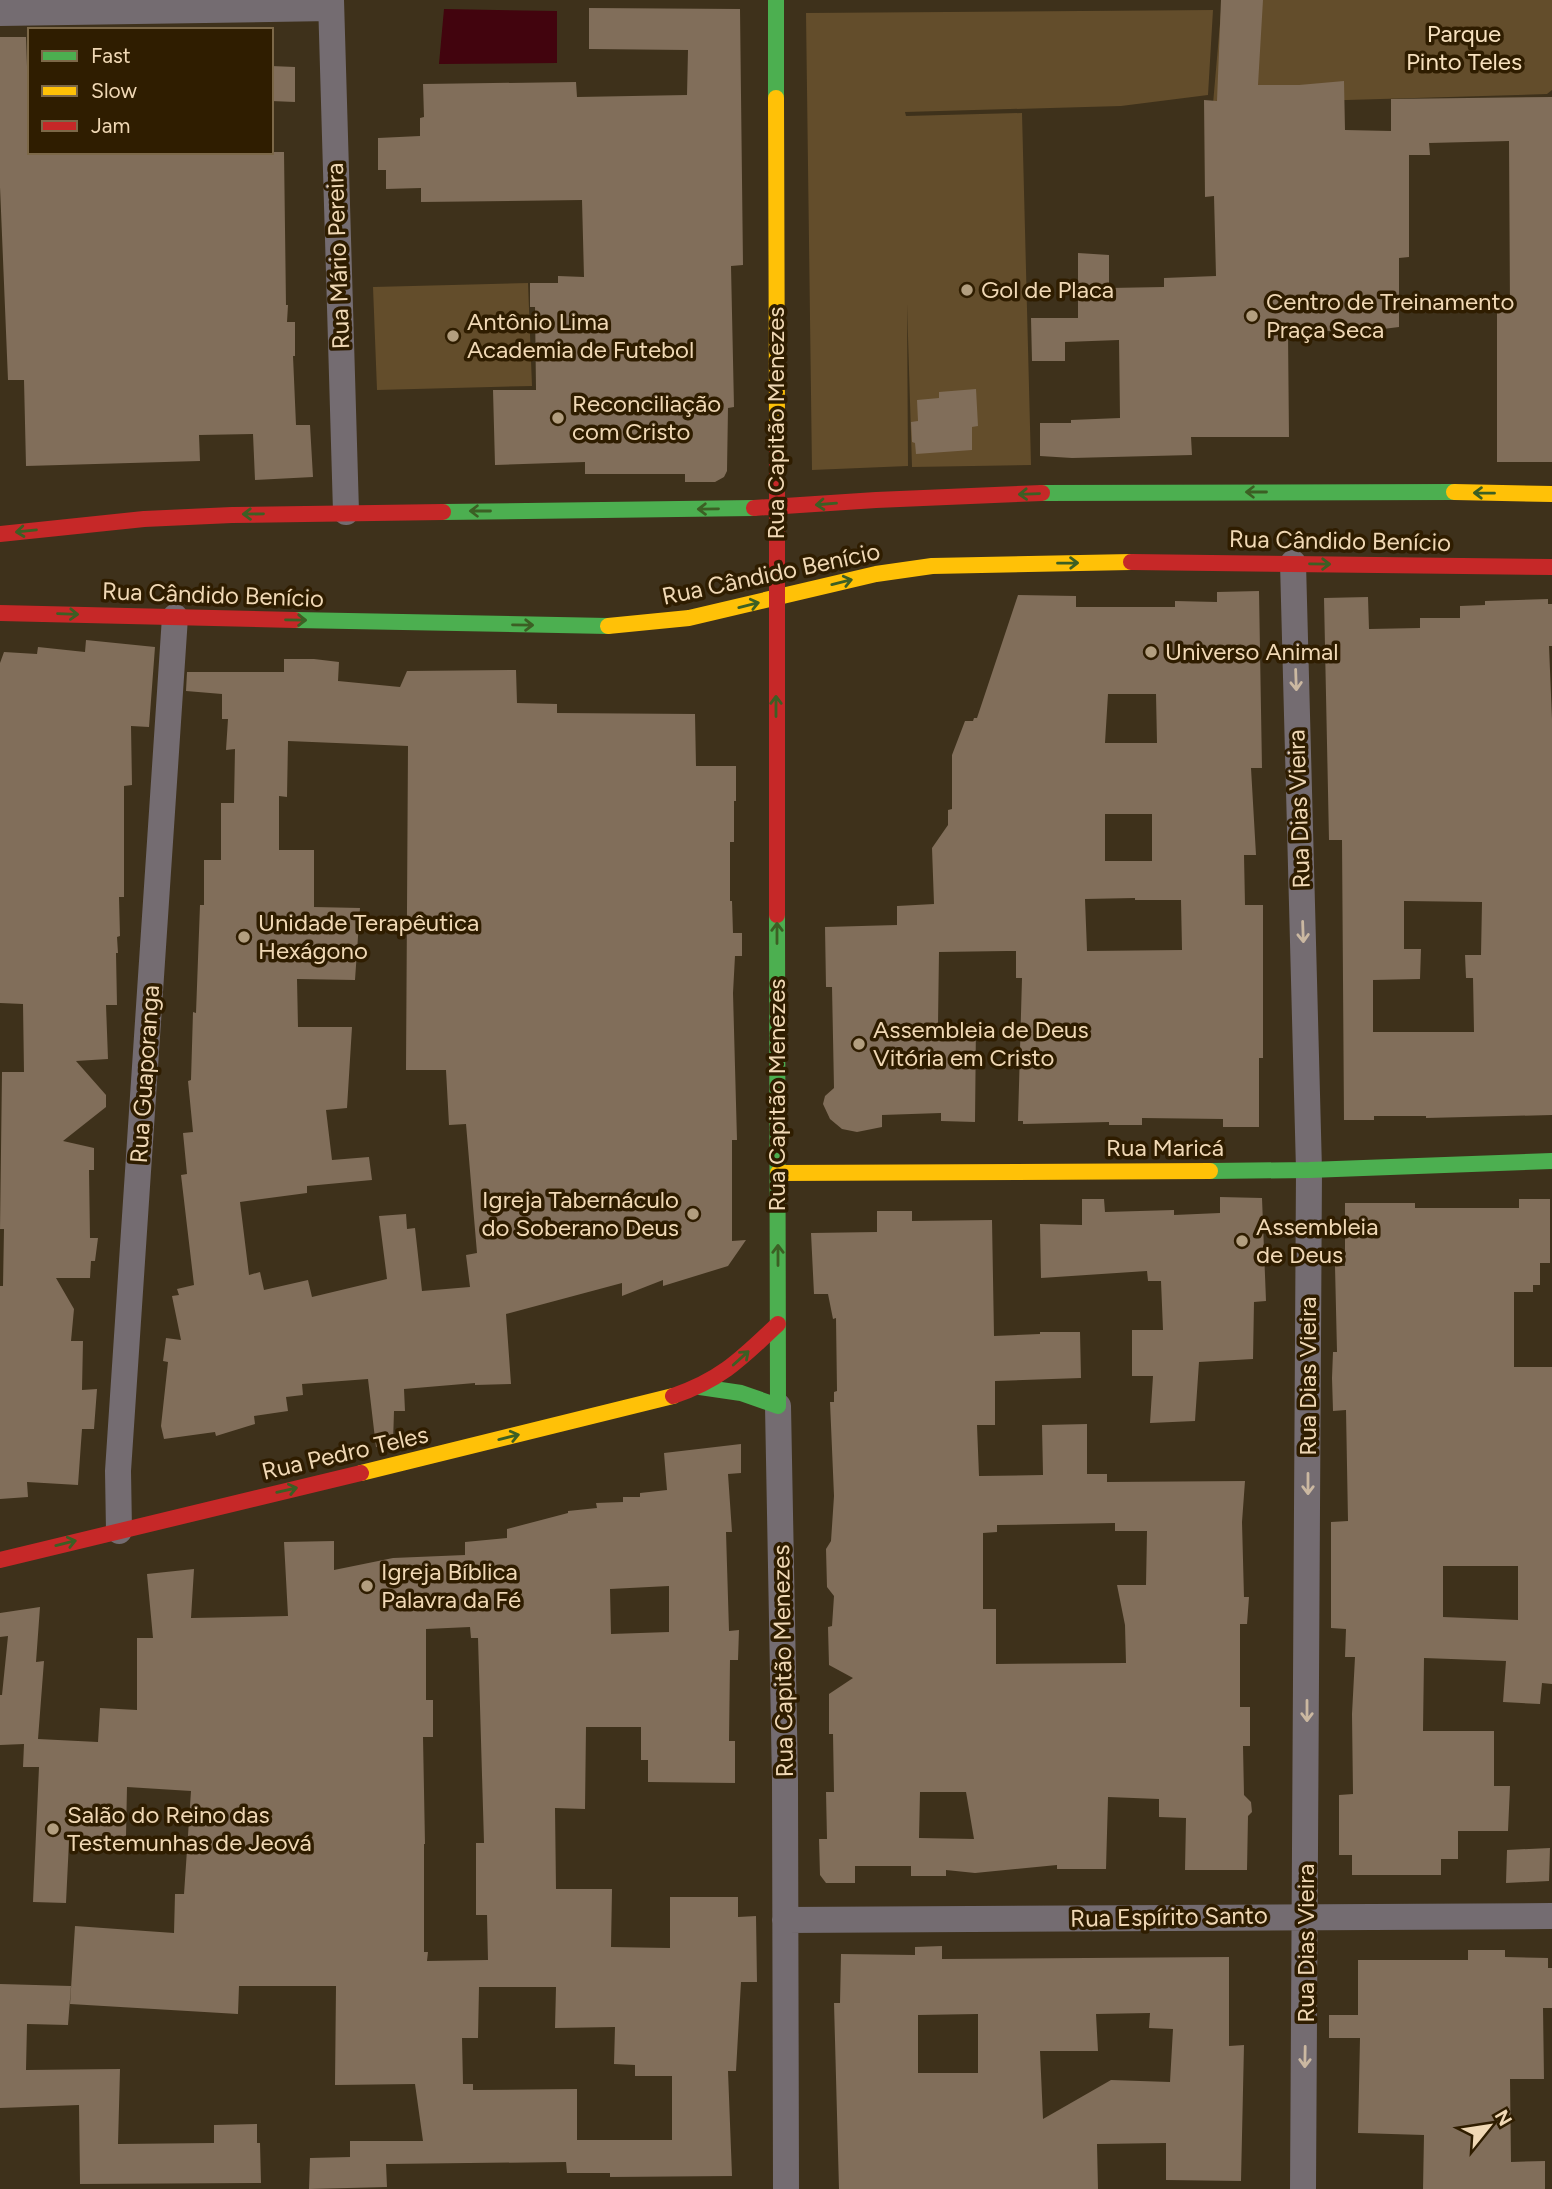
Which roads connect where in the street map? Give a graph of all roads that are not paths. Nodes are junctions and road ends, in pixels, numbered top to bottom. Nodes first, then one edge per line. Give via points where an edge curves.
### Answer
1 (776, 0) edge
2 (331, 4) edge
3 (0, 12) edge
4 (1552, 494) edge
5 (776, 508) junction
6 (346, 512) junction
7 (0, 534) edge
8 (1293, 563) junction
9 (1552, 567) edge
10 (776, 599) junction
11 (0, 613) edge
12 (176, 617) junction
13 (1552, 1161) edge
14 (1309, 1170) junction
15 (778, 1173) junction
16 (778, 1324) junction
17 (701, 1387) junction
18 (778, 1406) junction
19 (119, 1531) junction
20 (0, 1560) edge
21 (1306, 1916) junction
22 (1552, 1916) edge
23 (785, 1920) junction
24 (786, 2189) edge
25 (1303, 2189) edge

1 - 5 main road, Rua Capitão Menezes
2 - 3 street
2 - 6 street, Rua Mário Pereira
4 -> 5 main road, Rua Cândido Benício via 1054,493
5 -> 6 main road, Rua Cândido Benício
5 - 10 main road, Rua Capitão Menezes
6 -> 7 main road, Rua Cândido Benício via 144,519
8 -> 9 main road, Rua Cândido Benício
10 -> 8 main road, Rua Cândido Benício via 876,574 932,566
8 -> 14 street, Rua Dias Vieira
12 -> 10 main road, Rua Cândido Benício via 580,627 688,618
15 -> 10 main road, Rua Capitão Menezes
11 -> 12 main road, Rua Cândido Benício
12 - 19 street, Rua Guaporanga via 118,1471
13 - 14 main road, Rua Maricá
14 - 15 main road, Rua Maricá
14 -> 21 street, Rua Dias Vieira
16 -> 15 main road, Rua Capitão Menezes
17 -> 16 main road, Rua Pedro Teles via 736,1364
16 - 18 main road, Rua Capitão Menezes
17 - 18 main road, Rua Pedro Teles via 741,1393
19 -> 17 main road, Rua Pedro Teles
18 - 23 street, Rua Capitão Menezes
20 -> 19 main road, Rua Pedro Teles
21 - 22 street, Rua Espírito Santo
21 - 23 street, Rua Espírito Santo
21 -> 25 street, Rua Dias Vieira
23 - 24 street, Rua Capitão Menezes

